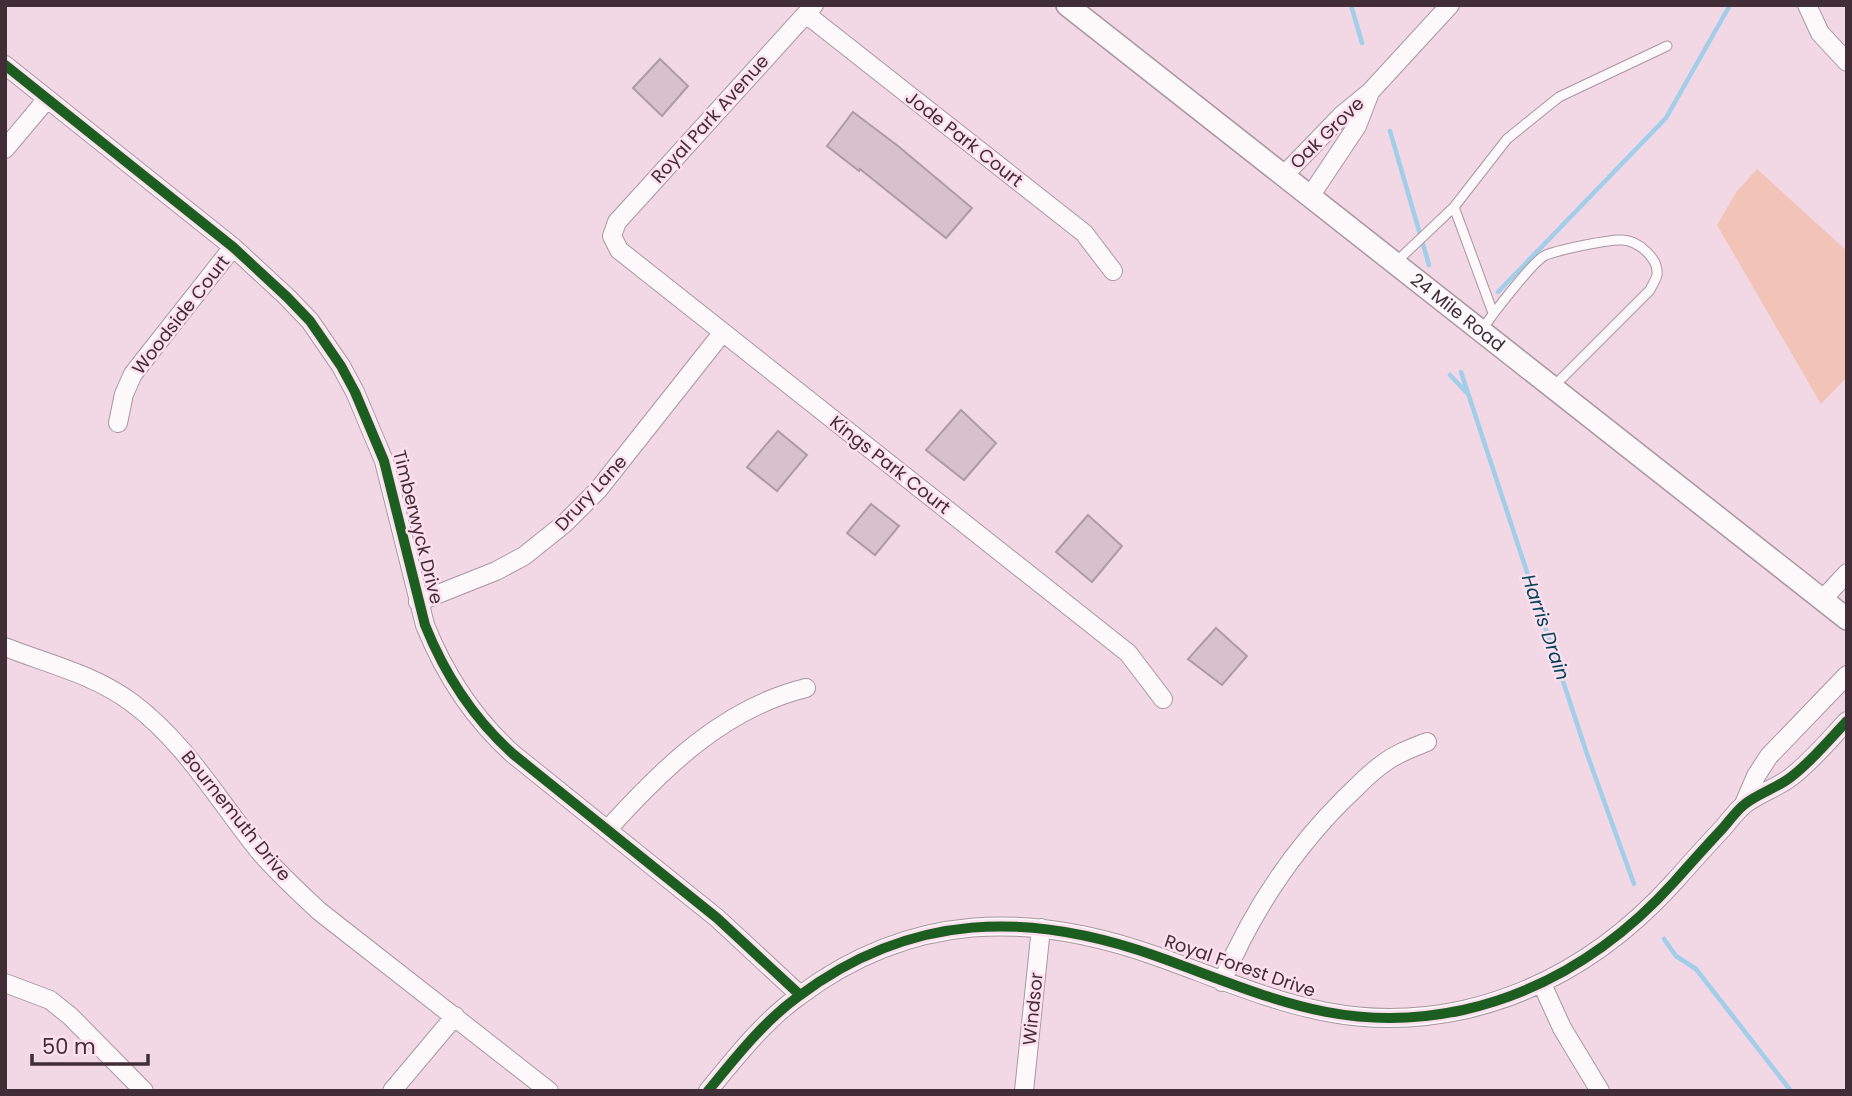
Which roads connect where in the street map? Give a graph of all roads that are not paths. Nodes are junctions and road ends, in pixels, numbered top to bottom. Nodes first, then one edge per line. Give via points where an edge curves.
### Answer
1 (1067, 5) edge
2 (1450, 5) edge
3 (1807, 5) edge
4 (810, 10) edge
5 (1667, 46) dead end
6 (1847, 62) edge
7 (5, 65) edge
8 (1370, 92) junction
9 (47, 99) junction
10 (5, 149) edge
11 (1284, 174) junction
12 (1311, 195) junction
13 (1454, 207) junction
14 (612, 236) joint
15 (233, 247) junction
16 (1395, 263) junction
17 (1113, 271) dead end
18 (1493, 313) junction
19 (723, 332) junction
20 (1481, 332) junction
21 (1552, 388) junction
22 (118, 423) dead end
23 (1847, 573) edge
24 (1822, 600) junction
25 (418, 602) junction
26 (1847, 619) edge
27 (5, 647) edge
28 (1847, 675) edge
29 (806, 688) dead end
30 (1163, 699) dead end
31 (1847, 721) edge
32 (1427, 742) dead end
33 (1744, 804) junction
34 (608, 829) junction
35 (1041, 928) junction
36 (1222, 982) junction
37 (5, 983) edge
38 (1542, 984) junction
39 (800, 995) junction
40 (455, 1016) junction
41 (144, 1091) edge
42 (391, 1091) edge
43 (549, 1091) edge
44 (708, 1091) edge
45 (1024, 1091) edge
46 (1600, 1091) edge

1 - 11 street, 24 Mile Road
2 - 8 street, Oak Grove
3 - 6 street via 1820,33
4 - 14 street, Royal Park Avenue via 617,222
4 - 17 street, Jode Park Court via 1084,233
5 - 13 lane via 1559,97 1507,139
7 - 9 street, Timberwyck Drive
8 - 11 street, Oak Grove
8 - 12 street, Oak Grove via 1357,126
9 - 10 street
9 - 15 street, Timberwyck Drive
11 - 12 street, 24 Mile Road
12 - 16 street, 24 Mile Road
13 - 16 lane
13 - 18 lane
14 - 19 street, Kings Park Court via 619,250
15 - 22 street, Woodside Court via 133,374
15 - 25 street, Timberwyck Drive via 310,321 355,392 384,461
16 - 20 street, 24 Mile Road
18 - 20 lane
18 - 21 lane via 1544,257 1624,240 1650,255 1657,277 1650,290
19 - 25 street, Drury Lane via 598,490 564,524 524,556 496,571
19 - 30 street, Kings Park Court via 1128,653
20 - 21 street, 24 Mile Road
21 - 24 street, 24 Mile Road
23 - 24 street
24 - 26 street, 24 Mile Road
25 - 34 street, Timberwyck Drive via 453,684 485,726
27 - 40 street, Bournemuth Drive via 89,678 131,702 194,763 262,854 302,894
28 - 33 street via 1769,756
29 - 34 street via 765,702 704,737 664,769
31 - 33 street via 1790,777
32 - 36 street via 1403,751 1364,779 1308,837 1257,910
33 - 38 street, Royal Forest Drive via 1646,912 1583,961
34 - 39 street, Timberwyck Drive via 717,918
35 - 36 street, Royal Forest Drive via 1116,943
35 - 39 street, Royal Forest Drive via 994,925 926,934 851,964
35 - 45 street, Windsor
36 - 38 street, Royal Forest Drive via 1310,1010 1370,1018 1463,1010
37 - 41 street via 50,1000
38 - 46 street
39 - 44 street, Royal Forest Drive
40 - 42 street
40 - 43 street, Bournemuth Drive

